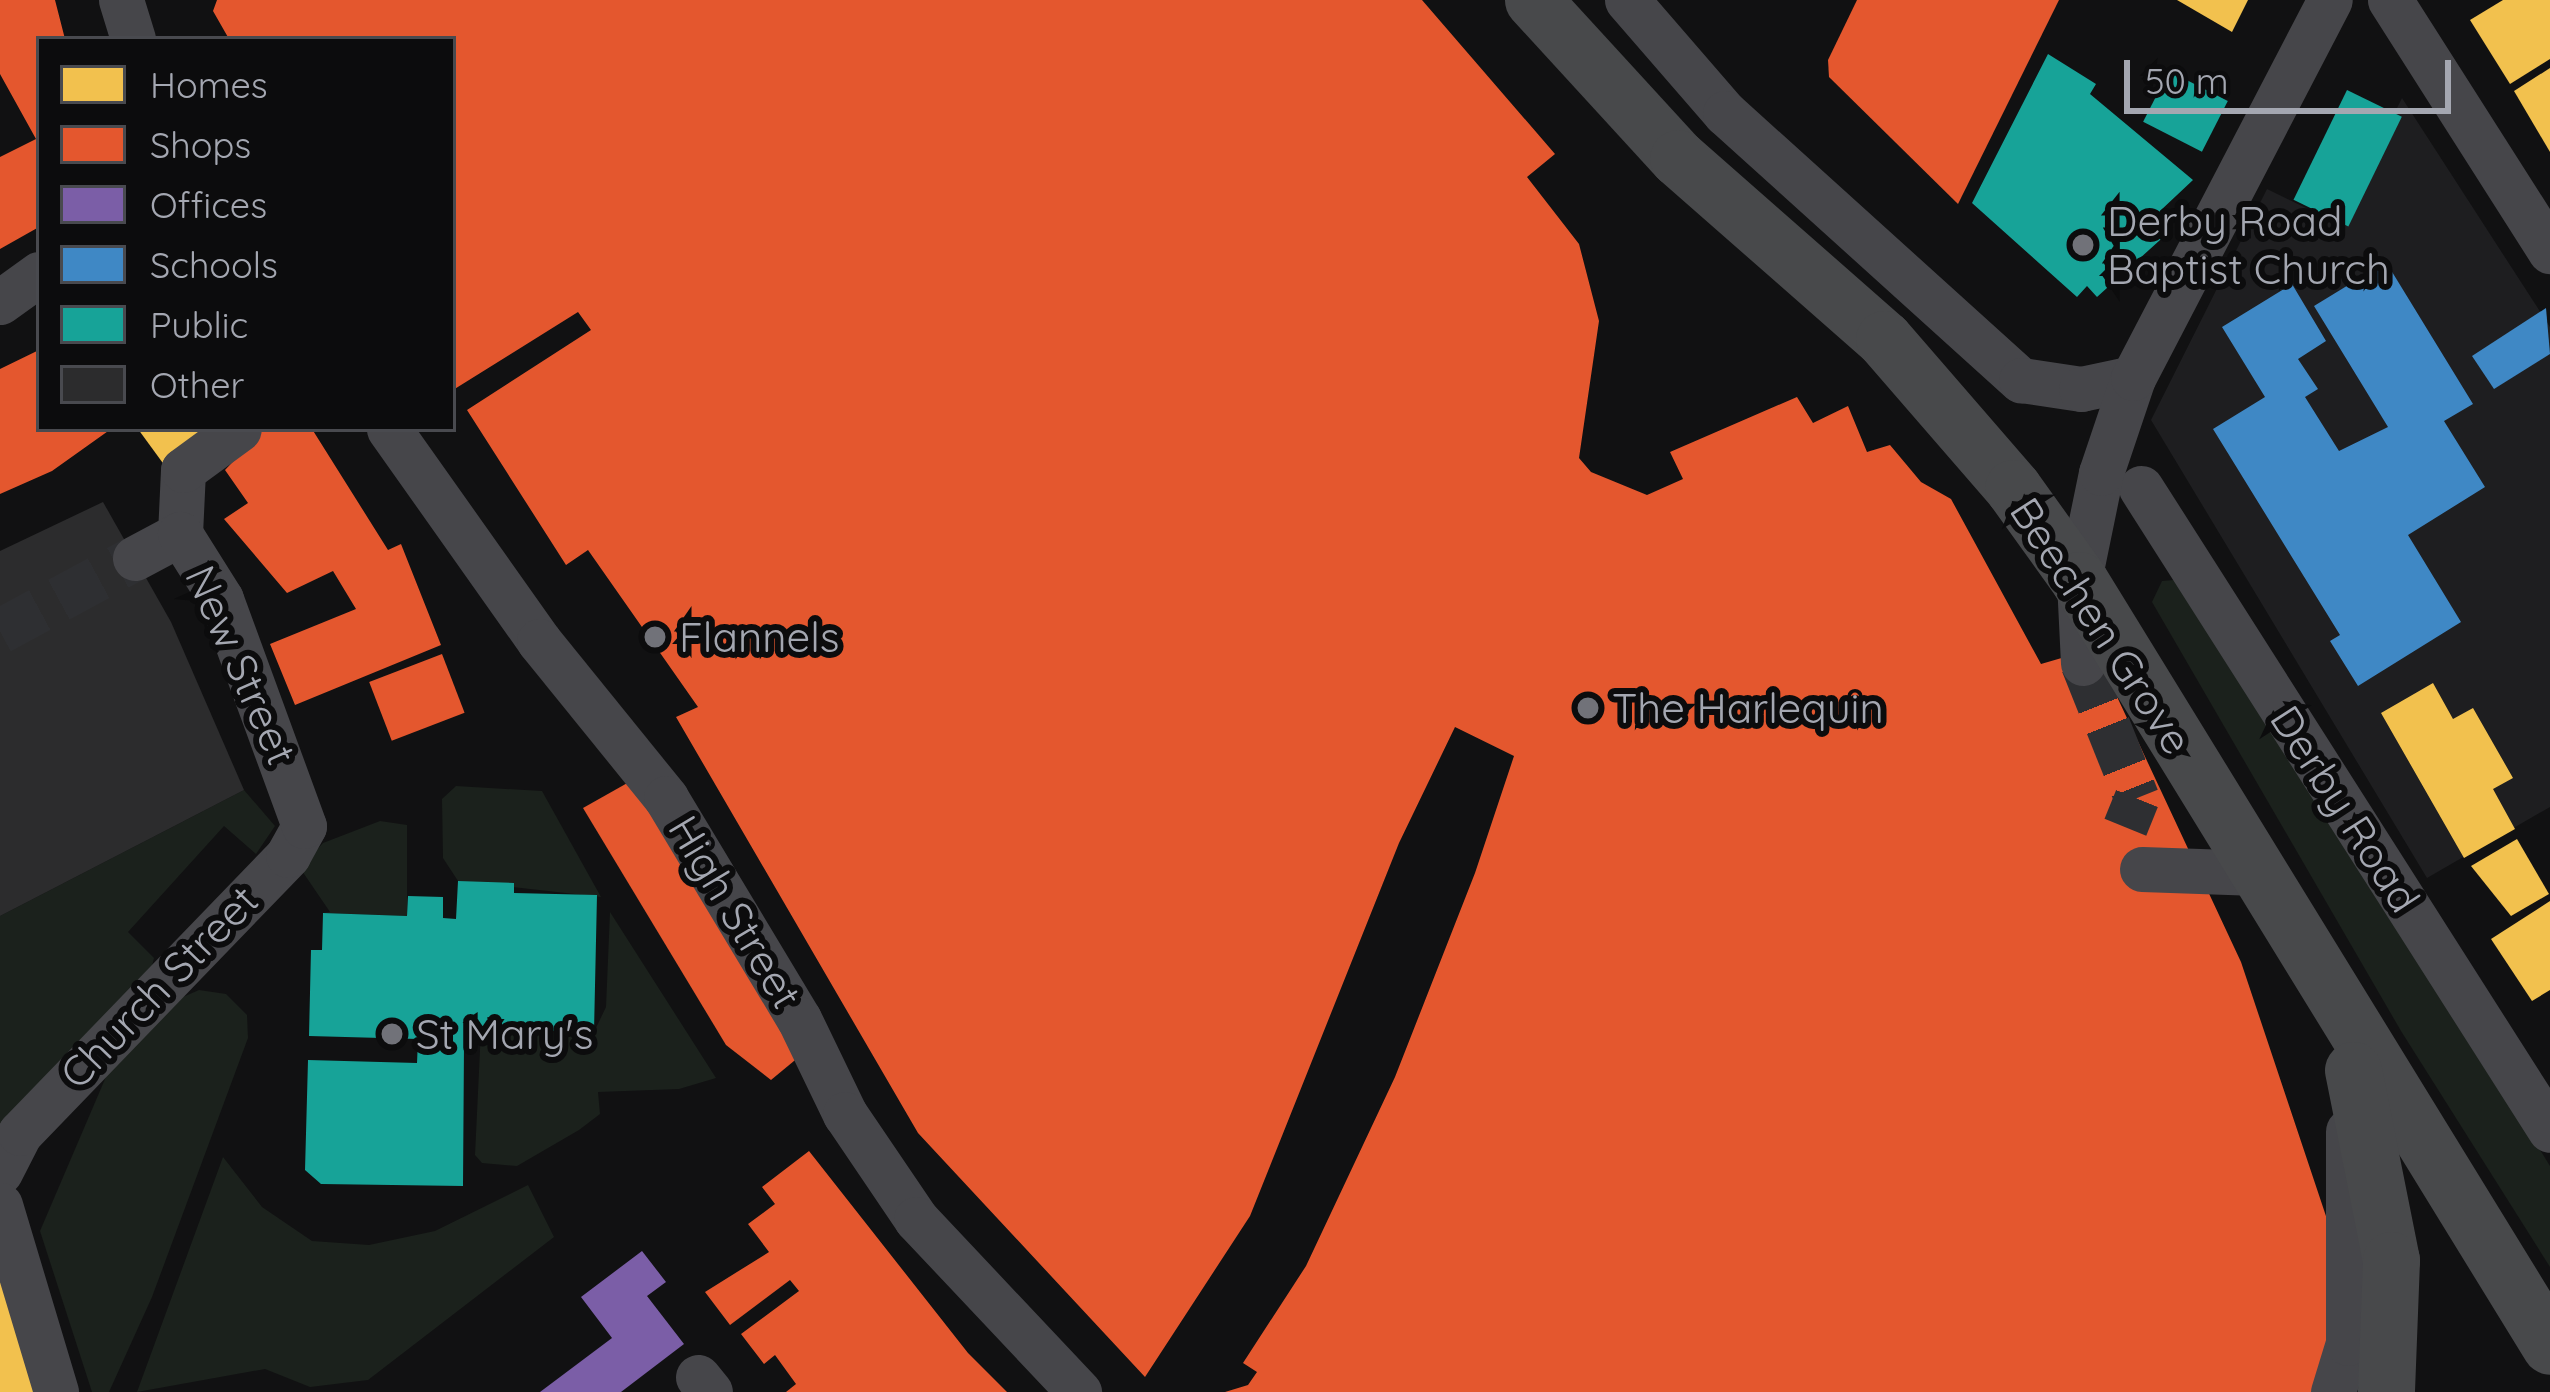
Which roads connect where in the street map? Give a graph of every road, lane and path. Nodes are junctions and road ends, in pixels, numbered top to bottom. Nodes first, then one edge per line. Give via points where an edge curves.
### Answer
1 (121, 0) edge
2 (1533, 0) edge
3 (1628, 0) edge
4 (2330, 0) edge
5 (2390, 0) edge
6 (132, 36) edge
7 (2550, 251) edge
8 (36, 276) edge
9 (0, 302) edge
10 (2133, 378) junction
11 (235, 432) edge
12 (391, 432) edge
13 (2141, 488) dead end
14 (180, 534) junction
15 (135, 558) tunnel mouth
16 (2079, 580) junction
17 (2083, 663) tunnel mouth
18 (299, 799) joint
19 (2142, 869) dead end
20 (2257, 873) junction
21 (2329, 985) junction
22 (2347, 1051) junction
23 (2550, 1130) edge
24 (0, 1172) edge
25 (0, 1205) edge
26 (1, 1215) edge
27 (2550, 1346) edge
28 (56, 1392) edge
29 (1079, 1392) edge
30 (2333, 1392) edge
31 (2386, 1392) edge

1 - 6 street
2 - 16 main road, Beechen Grove via 1678,158 1932,391
3 - 10 street via 1724,113 2021,380 2081,389
4 - 10 street
5 - 7 street
8 - 9 street
10 - 16 street
11 - 14 street via 183,470
12 - 29 street, High Street via 539,641 666,798 799,1018 845,1114 916,1219
13 - 23 street, Derby Road
14 - 15 street
14 - 18 street, New Street via 220,598
16 - 17 street
16 - 20 main road, Beechen Grove
18 - 24 street, Church Street via 304,826 287,855 20,1133
19 - 20 street
20 - 21 main road, Beechen Grove
21 - 22 main road
21 - 27 main road, Beechen Grove via 2418,1142
22 - 30 street via 2348,1342
22 - 31 main road via 2391,1260
25 - 26 street
26 - 28 street

